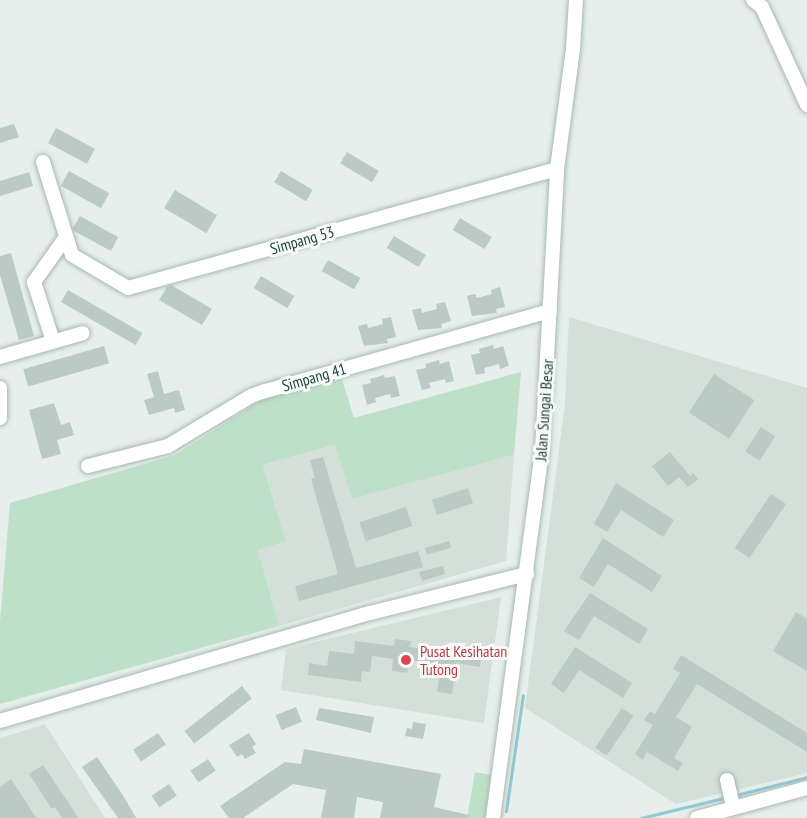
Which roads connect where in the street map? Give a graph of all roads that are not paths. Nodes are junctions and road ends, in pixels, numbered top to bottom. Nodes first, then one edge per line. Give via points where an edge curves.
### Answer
1 (576, 0) edge
2 (753, 0) edge
3 (807, 105) edge
4 (43, 162) dead end
5 (557, 169) junction
6 (66, 237) junction
7 (550, 311) junction
8 (83, 333) dead end
9 (52, 341) junction
10 (0, 357) edge
11 (0, 389) edge
12 (0, 418) edge
13 (88, 466) dead end
14 (527, 574) junction
15 (0, 721) edge
16 (727, 780) dead end
17 (807, 788) edge
18 (730, 811) edge
19 (493, 818) edge
20 (697, 818) edge

1 - 5 street, Jalan Sungai Besar
2 - 3 street via 762,7
4 - 6 street, Simpang 53
5 - 6 street, Simpang 53 via 128,288 72,255
5 - 7 street, Jalan Sungai Besar
6 - 9 street via 34,282
7 - 13 street, Simpang 41 via 250,396 168,446
7 - 14 street, Jalan Sungai Besar via 544,427
8 - 9 street
9 - 10 street
11 - 12 street
14 - 15 street via 359,616
14 - 19 street, Jalan Sungai Besar
16 - 18 street
17 - 18 street
18 - 20 street

